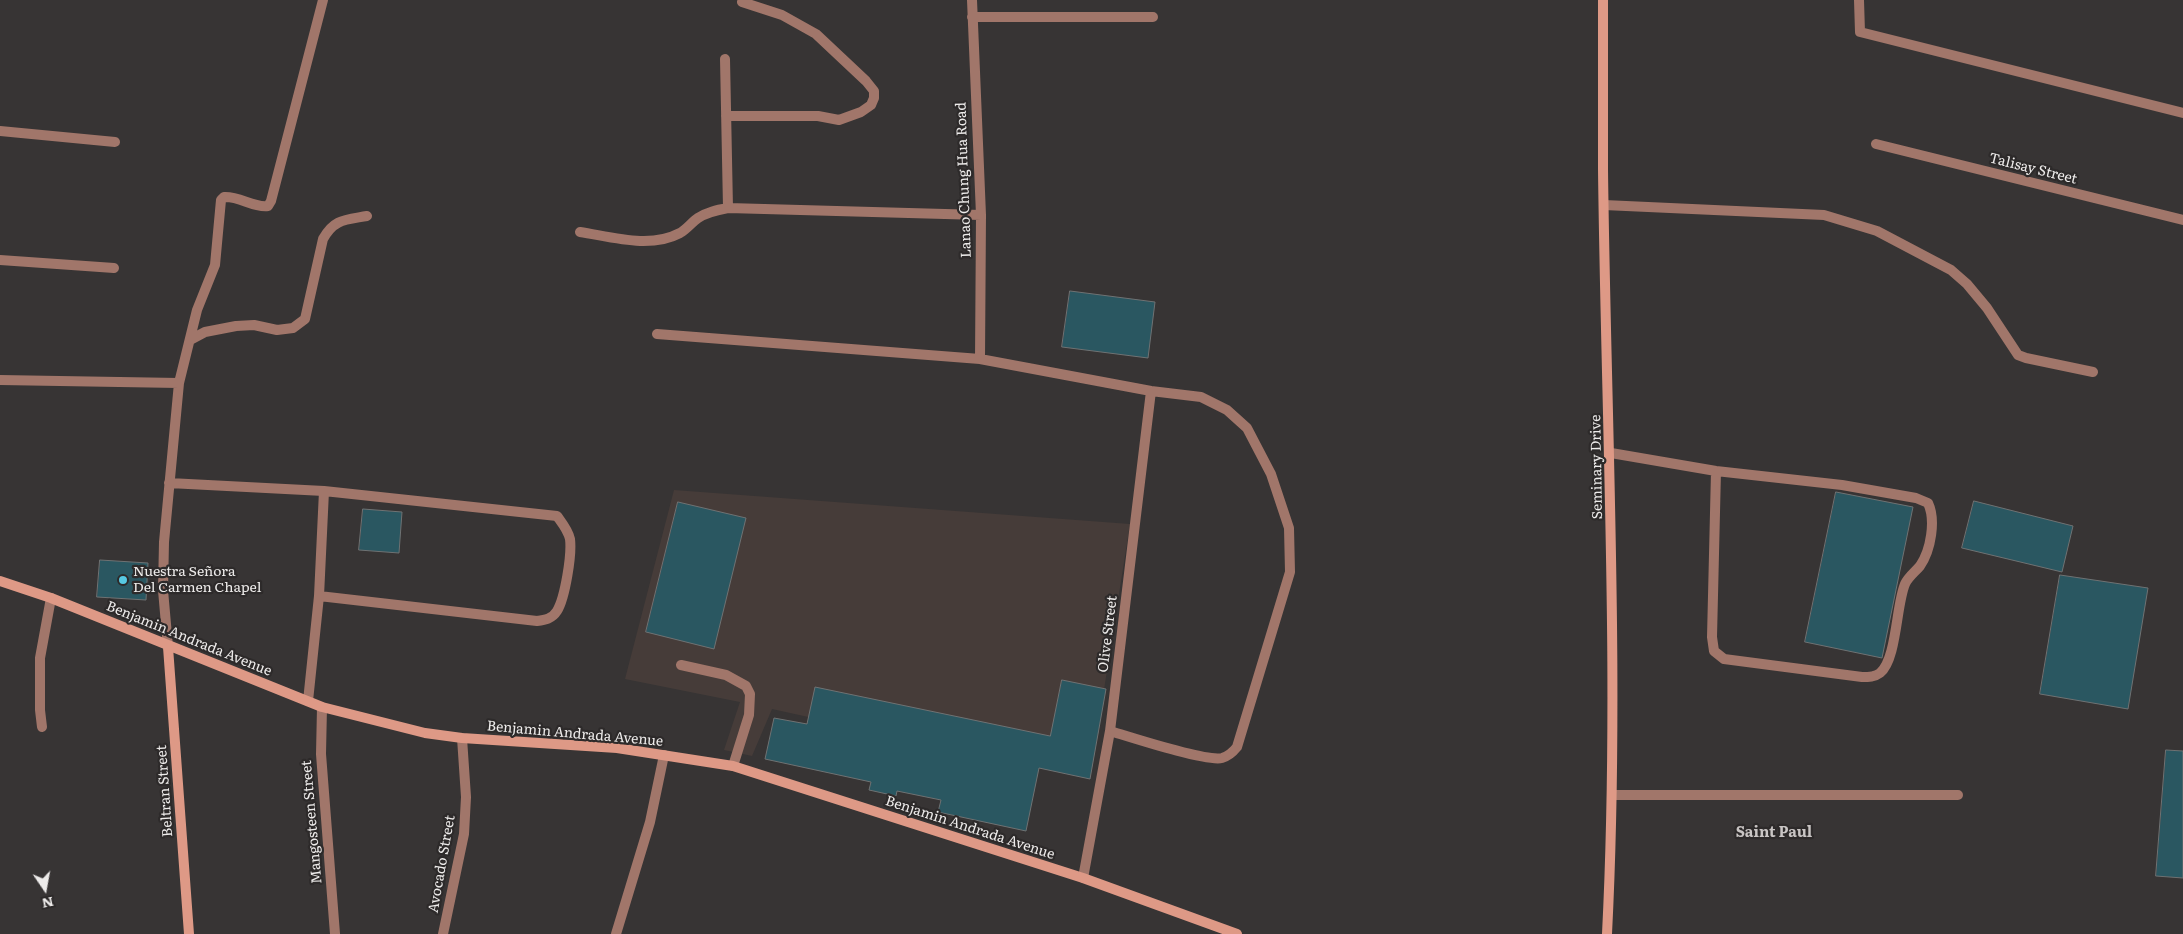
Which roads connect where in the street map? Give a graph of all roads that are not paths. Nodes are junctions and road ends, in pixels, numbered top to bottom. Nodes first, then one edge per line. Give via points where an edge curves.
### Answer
1 (323, 0) edge
2 (972, 0) edge
3 (1603, 0) edge
4 (1860, 0) edge
5 (742, 2) dead end
6 (1153, 16) dead end
7 (972, 17) junction
8 (725, 59) dead end
9 (2183, 113) edge
10 (726, 116) junction
11 (0, 131) edge
12 (115, 142) dead end
13 (1876, 144) dead end
14 (1604, 205) junction
15 (728, 208) junction
16 (981, 215) junction
17 (367, 216) dead end
18 (2183, 220) edge
19 (580, 232) dead end
20 (0, 260) edge
21 (114, 268) dead end
22 (657, 334) dead end
23 (190, 340) junction
24 (980, 359) junction
25 (2093, 372) dead end
26 (0, 380) edge
27 (179, 383) junction
28 (1151, 391) junction
29 (1611, 453) junction
30 (1716, 471) junction
31 (168, 483) junction
32 (324, 491) junction
33 (0, 581) edge
34 (319, 596) junction
35 (51, 598) junction
36 (168, 647) junction
37 (680, 666) dead end
38 (308, 701) junction
39 (322, 708) junction
40 (42, 727) dead end
41 (1110, 731) junction
42 (462, 738) junction
43 (664, 755) junction
44 (733, 766) junction
45 (1613, 795) junction
46 (1958, 795) dead end
47 (1082, 878) junction
48 (189, 934) edge
49 (335, 934) edge
50 (443, 934) edge
51 (616, 934) edge
52 (1238, 934) edge
53 (1607, 934) edge

1 - 23 street via 272,201 262,207 234,197 222,198 215,265 197,310
2 - 7 street, Lanao Chung Hua Road
3 - 14 street, Seminary Drive
4 - 9 street via 1860,32
5 - 10 street via 782,15 816,34 866,81 874,91 874,98 861,112 839,120 818,116
6 - 7 street
7 - 16 street, Lanao Chung Hua Road
8 - 10 street
10 - 15 street
11 - 12 street
13 - 18 street, Talisay Street
14 - 25 street via 1824,215 1876,231 1962,279 1987,308 2018,355
14 - 29 street, Seminary Drive
15 - 16 street
15 - 19 street via 714,210 681,232 649,242
16 - 24 street, Lanao Chung Hua Road
17 - 23 street via 341,220 329,228 323,240 304,318 292,328 277,330 254,325 236,326 206,332
20 - 21 street
22 - 24 street
23 - 27 street
24 - 28 street
26 - 27 street
27 - 31 street
28 - 41 street, Olive Street
28 - 41 street via 1201,396 1227,410 1247,428 1271,474 1289,528 1290,572 1237,747 1231,754 1221,759 1203,757
29 - 30 street
29 - 45 street, Seminary Drive
30 - 30 street via 1842,485 1928,503 1933,522 1930,540 1922,564 1905,584 1889,659 1881,673 1862,677 1724,659 1714,651
31 - 32 street
31 - 36 street via 163,590
32 - 34 street
32 - 34 street via 556,516 566,528 570,540 566,585 557,612 548,620
33 - 35 street, Benjamin Andrada Avenue
34 - 38 street
35 - 36 street, Benjamin Andrada Avenue
35 - 40 street via 40,658
36 - 38 street, Benjamin Andrada Avenue
36 - 48 street, Beltran Street
37 - 44 street via 726,675 746,686 750,694 749,715
38 - 39 street, Benjamin Andrada Avenue
39 - 42 street, Benjamin Andrada Avenue via 425,734
39 - 49 street, Mangosteen Street via 321,754
41 - 47 street, Olive Street
42 - 43 street, Benjamin Andrada Avenue via 617,748
42 - 50 street, Avocado Street via 466,797 464,834
43 - 44 street, Benjamin Andrada Avenue
43 - 51 street via 650,822
44 - 47 street, Benjamin Andrada Avenue
45 - 46 street
45 - 53 street, Seminary Drive
47 - 52 street, Benjamin Andrada Avenue

